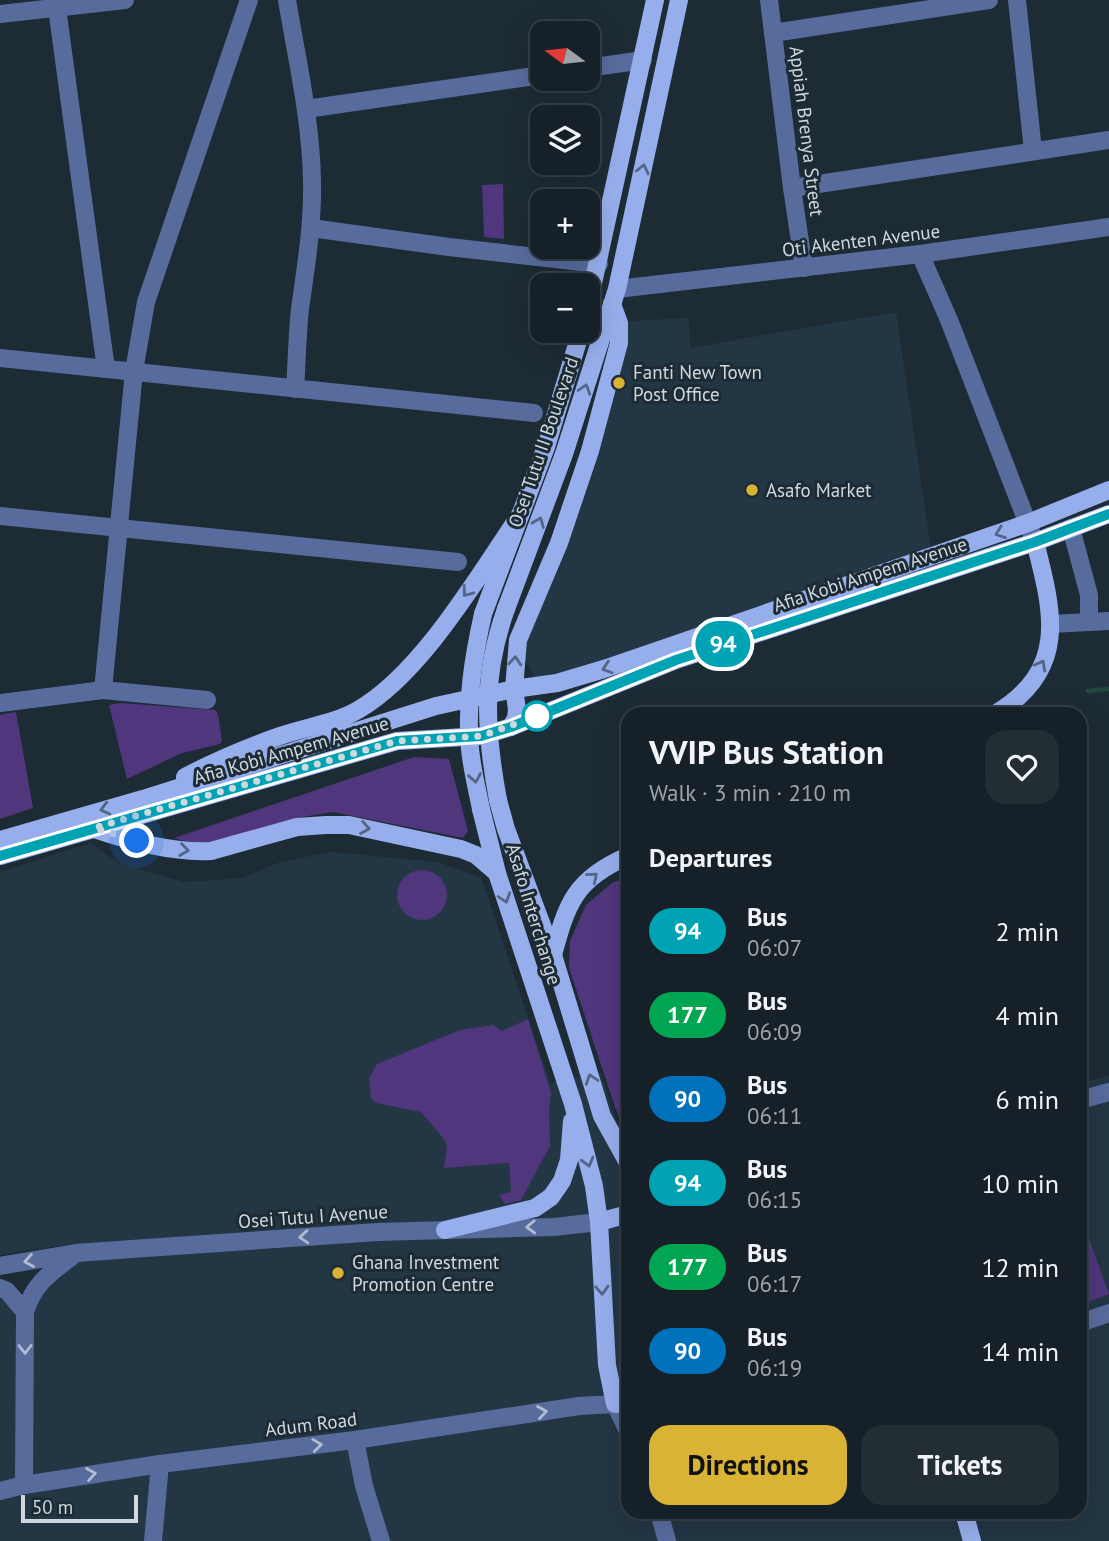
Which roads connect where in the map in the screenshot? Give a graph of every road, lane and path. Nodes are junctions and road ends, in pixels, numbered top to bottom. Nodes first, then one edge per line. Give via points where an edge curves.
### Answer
1 (125, 0) edge
2 (249, 0) edge
3 (287, 0) edge
4 (655, 0) edge
5 (679, 0) edge
6 (769, 0) edge
7 (989, 0) edge
8 (1017, 0) edge
9 (57, 8) junction
10 (0, 14) edge
11 (773, 33) junction
12 (643, 60) junction
13 (600, 66) edge
14 (530, 77) edge
15 (306, 109) junction
16 (1109, 140) edge
17 (1033, 151) junction
18 (792, 188) junction
19 (1109, 227) edge
20 (311, 228) junction
21 (920, 254) junction
22 (599, 264) junction
23 (804, 268) junction
24 (597, 273) edge
25 (614, 297) junction
26 (576, 343) edge
27 (0, 358) edge
28 (106, 369) junction
29 (134, 371) junction
30 (295, 389) junction
31 (534, 413) dead end
32 (1109, 490) edge
33 (1109, 514) edge
34 (520, 515) junction
35 (0, 516) edge
36 (1028, 523) junction
37 (120, 527) junction
38 (1071, 528) junction
39 (1035, 542) junction
40 (458, 562) dead end
41 (506, 609) joint
42 (483, 614) joint
43 (1088, 621) junction
44 (1109, 621) edge
45 (1051, 624) junction
46 (514, 689) junction
47 (103, 690) junction
48 (207, 699) dead end
49 (0, 703) edge
50 (1007, 707) edge
51 (511, 727) junction
52 (143, 799) junction
53 (94, 828) junction
54 (0, 839) edge
55 (0, 856) edge
56 (621, 860) edge
57 (497, 873) junction
58 (554, 955) junction
59 (1109, 1092) edge
60 (1087, 1098) edge
61 (573, 1104) junction
62 (621, 1150) edge
63 (621, 1216) edge
64 (599, 1222) junction
65 (445, 1230) junction
66 (76, 1253) junction
67 (0, 1266) edge
68 (0, 1288) edge
69 (25, 1312) junction
70 (1109, 1313) edge
71 (1087, 1321) edge
72 (621, 1401) edge
73 (621, 1404) edge
74 (355, 1440) junction
75 (160, 1464) junction
76 (24, 1485) junction
77 (0, 1491) edge
78 (661, 1519) edge
79 (966, 1519) edge
80 (153, 1541) edge
81 (381, 1541) edge
82 (667, 1541) edge
83 (972, 1541) edge

1 - 9 street
2 - 29 street via 146,302
3 - 15 street
4 - 12 main road
25 -> 5 main road, Osei Tutu II Boulevard
6 - 11 street, Appiah Brenya Street
7 - 11 street
8 - 17 street
9 - 10 street
9 - 28 street
11 - 18 street, Appiah Brenya Street
12 - 13 street
12 - 22 main road
14 - 15 street
15 - 20 street
16 - 17 street
17 - 18 street
18 - 23 street, Appiah Brenya Street
19 - 21 street, Oti Akenten Avenue
20 - 22 street
20 - 30 street
21 - 23 street, Oti Akenten Avenue
21 - 36 street
22 - 24 main road
23 - 25 street, Oti Akenten Avenue
41 -> 25 main road, Osei Tutu II Boulevard via 564,454
46 -> 25 main road via 518,640 559,543 620,343
26 - 34 main road, Osei Tutu II Boulevard
27 - 28 street
28 - 29 street
29 - 30 street
29 - 37 street
30 - 31 street
32 - 36 main road, Afia Kobi Ampem Avenue
33 - 38 main road, Afia Kobi Ampem Avenue
34 - 42 main road, Osei Tutu II Boulevard
34 -> 52 main road via 415,661 374,699 343,717 210,764
35 - 37 street
36 - 39 street
36 -> 46 main road, Afia Kobi Ampem Avenue via 604,669
37 - 40 street
37 - 47 street
38 - 39 main road, Afia Kobi Ampem Avenue
38 - 43 street via 1089,595
39 - 45 main road
39 - 51 main road, Afia Kobi Ampem Avenue via 676,660
41 - 58 main road, Asafo Interchange, bridge via 488,678 493,774 506,829
42 -> 57 main road, Asafo Interchange, bridge via 472,662 470,750
43 - 44 street
43 - 45 street
50 -> 45 main road via 1041,668
46 - 51 main road via 517,709
46 - 52 main road, Afia Kobi Ampem Avenue via 436,706
47 - 48 street
47 - 49 street
51 - 53 main road, Afia Kobi Ampem Avenue via 481,736 397,741
52 -> 54 main road, Afia Kobi Ampem Avenue
53 - 55 main road, Afia Kobi Ampem Avenue
53 -> 57 main road via 183,851 211,852 297,827 349,825 461,849
58 -> 56 main road via 565,913 577,892
57 -> 61 main road, Asafo Interchange
62 -> 58 main road, Asafo Interchange via 602,1116
59 - 60 street
61 -> 64 main road, Asafo Interchange
61 - 65 main road via 569,1160 551,1196 535,1208
63 - 64 main road, Osei Tutu I Avenue
64 -> 65 street, Osei Tutu I Avenue
64 -> 72 main road, Asafo Interchange via 607,1366
65 -> 66 street, Osei Tutu I Avenue
66 -> 67 street, Osei Tutu I Avenue
66 - 69 street via 40,1282
68 - 69 street
69 -> 76 street
70 - 71 street
74 -> 73 street, Adum Road via 579,1406
75 -> 74 street, Adum Road
74 - 81 street via 363,1486
76 -> 75 street, Adum Road
75 - 80 street
76 - 77 street, Adum Road
78 - 82 street
79 - 83 main road

